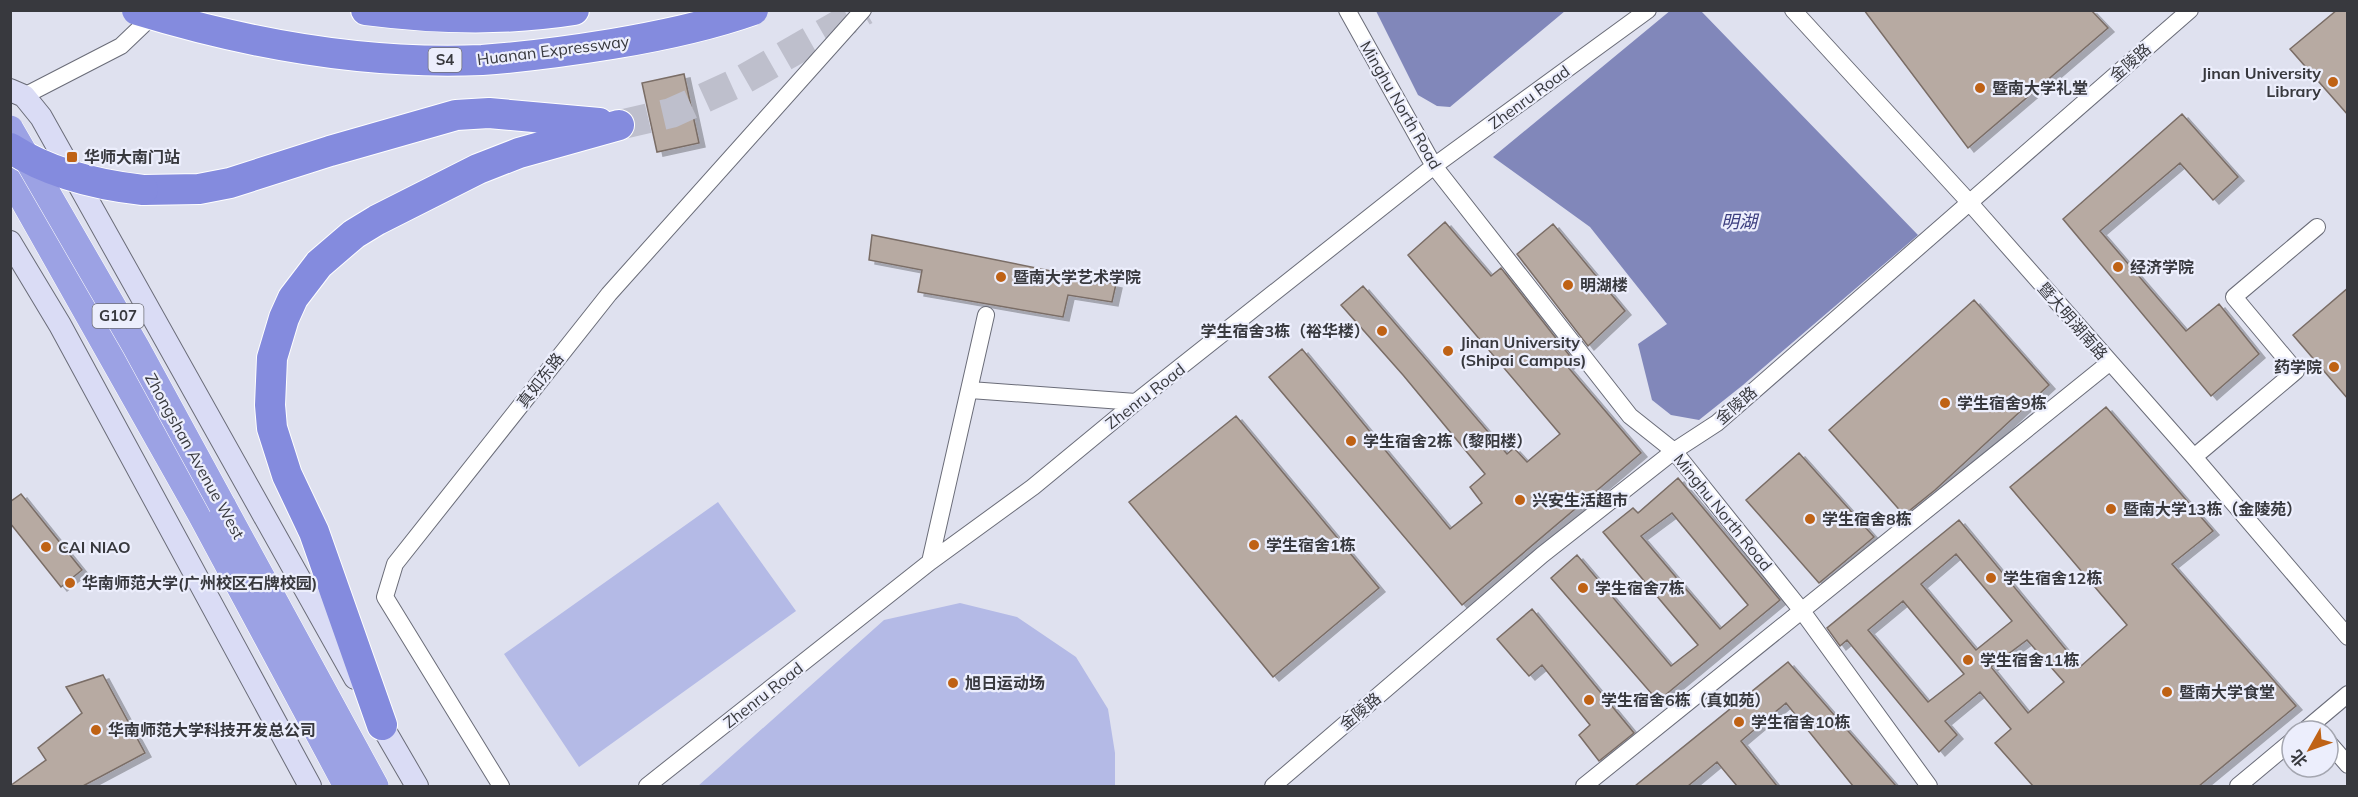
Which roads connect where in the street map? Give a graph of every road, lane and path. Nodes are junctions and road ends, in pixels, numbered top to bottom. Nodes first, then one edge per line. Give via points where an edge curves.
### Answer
1 (137, 10) edge
2 (153, 10) edge
3 (366, 10) edge
4 (574, 10) edge
5 (753, 10) edge
6 (863, 10) edge
7 (1347, 10) edge
8 (1648, 10) edge
9 (1793, 10) edge
10 (2190, 10) edge
11 (17, 93) edge
12 (10, 129) edge
13 (10, 148) edge
14 (63, 154) junction
15 (1434, 166) junction
16 (10, 176) edge
17 (1969, 202) junction
18 (2317, 227) dead end
19 (10, 242) edge
20 (986, 315) dead end
21 (2109, 363) junction
22 (970, 390) junction
23 (1136, 402) junction
24 (1674, 450) junction
25 (2194, 457) junction
26 (212, 510) junction
27 (930, 562) junction
28 (1802, 611) junction
29 (2348, 636) edge
30 (2348, 694) edge
31 (2322, 719) edge
32 (382, 725) junction
33 (2280, 751) edge
34 (310, 786) edge
35 (347, 786) edge
36 (375, 786) edge
37 (417, 786) edge
38 (501, 786) edge
39 (647, 786) edge
40 (1273, 786) edge
41 (1584, 786) edge
42 (1929, 786) edge
43 (2239, 786) edge

1 - 5 highway, Huanan Expressway / S4, bridge via 298,48 420,60 483,60 584,48 683,30
2 - 11 street via 121,46
3 - 4 highway via 454,18
6 - 38 street, 真如东路 via 609,294 395,564 385,597
7 - 15 street, Minghu North Road
8 - 15 street, Zhenru Road
9 - 17 street, 暨大明湖南路
10 - 17 street, 金陵路
11 - 14 main road via 42,117
12 - 26 highway, Zhongshan Avenue West / G107, bridge via 130,337
13 - 14 main road via 33,143
13 - 32 highway, bridge via 91,182 135,189 199,189 456,115 489,113 619,125 478,168 354,234 306,279 293,298 277,337 270,405 278,451 315,532
14 - 32 main road
15 - 23 street, Zhenru Road
15 - 24 street, Minghu North Road via 1630,417
16 - 26 highway, Zhongshan Avenue West / G107
17 - 21 street, 暨大明湖南路
17 - 24 street, 金陵路 via 1717,423
18 - 25 street via 2234,297 2296,371
19 - 34 main road via 60,325
20 - 22 street
21 - 25 street, 暨大明湖南路
21 - 28 street
22 - 23 street
22 - 27 street
23 - 27 street, Zhenru Road via 1033,487
24 - 28 street, Minghu North Road
24 - 40 street, 金陵路 via 1542,555
25 - 29 street, 暨大明湖南路
26 - 35 highway, Zhongshan Avenue West / G107
26 - 36 highway, Zhongshan Avenue West / G107
27 - 39 street, Zhenru Road
28 - 41 street
28 - 42 street, Minghu North Road
30 - 31 street
32 - 37 main road
33 - 43 street

